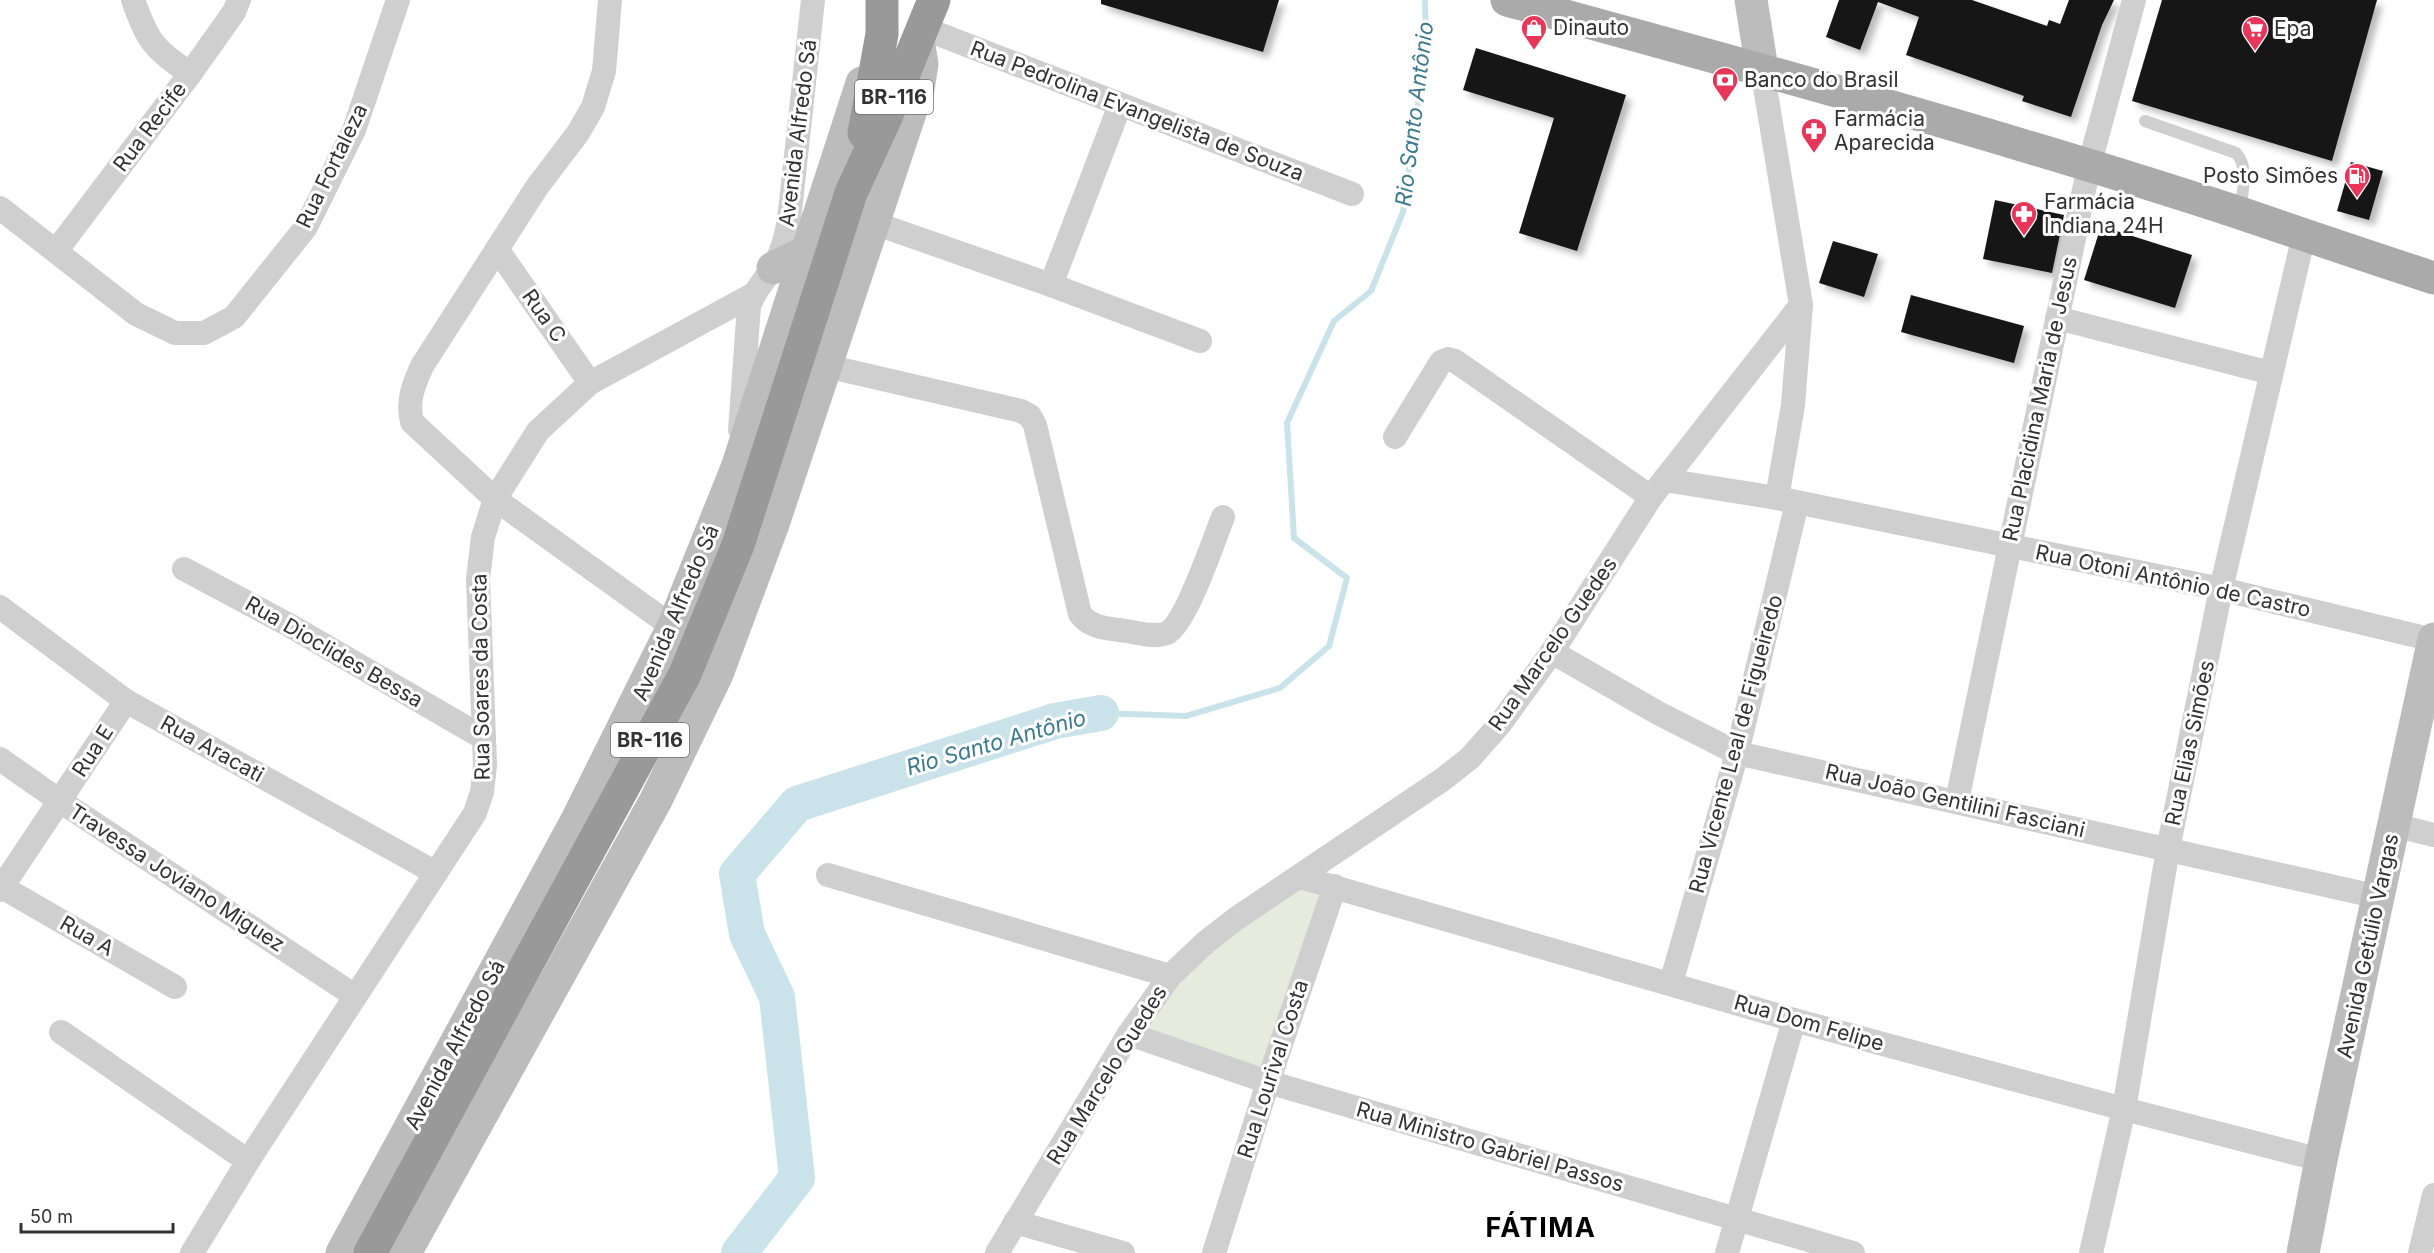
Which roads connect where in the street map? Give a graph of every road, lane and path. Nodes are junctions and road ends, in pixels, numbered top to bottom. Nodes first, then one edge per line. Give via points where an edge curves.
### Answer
1 (133, 0) edge
2 (239, 0) edge
3 (398, 0) edge
4 (610, 0) edge
5 (813, 0) edge
6 (882, 0) edge
7 (1507, 0) edge
8 (1751, 0) edge
9 (2134, 0) edge
10 (925, 23) edge
11 (882, 34) junction
12 (1762, 69) junction
13 (190, 74) junction
14 (1120, 105) junction
15 (2145, 122) dead end
16 (2089, 166) junction
17 (852, 193) junction
18 (1352, 194) dead end
19 (0, 208) edge
20 (2240, 213) junction
21 (874, 223) junction
22 (2304, 235) junction
23 (497, 249) junction
24 (56, 251) junction
25 (807, 251) junction
26 (773, 267) junction
27 (2434, 278) edge
28 (1051, 285) junction
29 (754, 294) junction
30 (1801, 305) junction
31 (2057, 318) junction
32 (1200, 341) dead end
33 (826, 366) junction
34 (2271, 373) junction
35 (590, 383) junction
36 (1395, 437) dead end
37 (737, 468) junction
38 (1658, 489) junction
39 (495, 499) junction
40 (1787, 501) junction
41 (1223, 516) dead end
42 (2009, 546) junction
43 (184, 569) dead end
44 (2221, 589) junction
45 (0, 607) edge
46 (673, 627) junction
47 (2434, 639) edge
48 (1552, 652) junction
49 (126, 701) junction
50 (482, 737) junction
51 (1737, 753) junction
52 (0, 759) edge
53 (60, 801) junction
54 (1958, 801) junction
55 (2394, 825) junction
56 (2434, 835) edge
57 (2168, 849) junction
58 (436, 873) junction
59 (828, 875) dead end
60 (1299, 877) junction
61 (1335, 886) junction
62 (1, 888) edge
63 (2379, 897) junction
64 (1170, 976) junction
65 (1671, 983) junction
66 (175, 987) dead end
67 (355, 996) junction
68 (1794, 1020) junction
69 (61, 1032) dead end
70 (1129, 1034) junction
71 (1268, 1082) junction
72 (2124, 1109) junction
73 (2321, 1160) junction
74 (248, 1161) junction
75 (2434, 1195) edge
76 (1737, 1220) junction
77 (1016, 1222) junction
78 (192, 1253) edge
79 (342, 1253) edge
80 (370, 1253) edge
81 (405, 1253) edge
82 (997, 1253) edge
83 (1123, 1253) edge
84 (1214, 1253) edge
85 (1728, 1253) edge
86 (1852, 1253) edge
87 (2091, 1253) edge
88 (2303, 1253) edge
89 (2421, 1253) edge

1 - 13 street via 145,32 157,50
2 - 13 street, Rua Recife
3 - 24 street, Rua Fortaleza via 354,130 306,227 234,317 204,333 176,333 136,314
4 - 23 street via 604,71 593,107
5 - 26 street, Avenida Alfredo Sá via 789,220
6 - 11 highway, BR-116
7 - 12 main road
8 - 12 street
9 - 16 street, Rua Placidina Maria de Jesus
10 - 14 street, Rua Pedrolina Evangelista de Souza
10 - 17 highway, Avenida Alfredo Sá / BR-116
10 - 21 street via 918,89
11 - 17 highway, BR-116
11 - 25 street, Avenida Alfredo Sá
12 - 16 main road
12 - 30 street
13 - 24 street, Rua Recife
14 - 18 street, Rua Pedrolina Evangelista de Souza
14 - 28 street
15 - 20 lane via 2236,153 2245,172
16 - 20 main road
16 - 31 street, Rua Placidina Maria de Jesus
17 - 80 highway, Avenida Alfredo Sá / BR-116 via 738,545 685,674
19 - 24 street
20 - 22 main road
21 - 28 street
21 - 33 street
22 - 27 main road
22 - 34 street, Rua Elias Simões
23 - 35 street, Rua C
23 - 39 street via 422,366 409,406 412,422
25 - 26 street
25 - 37 street, Avenida Alfredo Sá
26 - 29 street, Avenida Alfredo Sá
28 - 32 street
29 - 35 street, Rua Soares da Costa
29 - 37 street via 746,320
30 - 38 street, Rua Marcelo Guedes
30 - 40 street, Rua Vicente Leal de Figueiredo
31 - 34 street
31 - 42 street, Rua Placidina Maria de Jesus
33 - 41 street via 1029,416 1035,425 1080,614 1094,626 1160,636 1170,632 1187,607
33 - 81 street via 717,674 656,800
34 - 44 street, Rua Elias Simões
35 - 39 street, Rua Soares da Costa via 538,431
36 - 38 street via 1441,362 1455,361
37 - 46 street, Avenida Alfredo Sá
38 - 40 street, Rua Otoni Antônio de Castro
38 - 48 street, Rua Marcelo Guedes
39 - 46 street
39 - 50 street, Rua Soares da Costa via 483,537 478,579
40 - 42 street, Rua Otoni Antônio de Castro
40 - 51 street, Rua Vicente Leal de Figueiredo
42 - 44 street, Rua Otoni Antônio de Castro
42 - 54 street, Rua Placidina Maria de Jesus
43 - 50 street, Rua Dioclides Bessa
44 - 47 street, Rua Otoni Antônio de Castro
44 - 57 street, Rua Elias Simões
45 - 49 street, Rua Aracati
46 - 79 street, Avenida Alfredo Sá via 582,810
47 - 55 street, Avenida Getúlio Vargas
48 - 51 street, Rua João Gentilini Fasciani
48 - 60 street, Rua Marcelo Guedes via 1470,758
49 - 53 street, Rua E
49 - 58 street, Rua Aracati
50 - 58 street, Rua Soares da Costa via 485,765 475,813
51 - 54 street, Rua João Gentilini Fasciani
51 - 65 street, Rua Vicente Leal de Figueiredo
52 - 53 street, Travessa Joviano Miguez
53 - 62 street, Rua E
53 - 67 street, Travessa Joviano Miguez
54 - 57 street, Rua João Gentilini Fasciani
55 - 56 street
55 - 63 street, Avenida Getúlio Vargas
57 - 63 street, Rua João Gentilini Fasciani
57 - 72 street, Rua Elias Simões
58 - 67 street, Rua Soares da Costa
59 - 64 street
60 - 61 street, Rua Dom Felipe
60 - 64 street, Rua Marcelo Guedes via 1206,942
61 - 65 street, Rua Dom Felipe
61 - 71 street, Rua Lourival Costa
62 - 66 street, Rua A
63 - 73 street, Avenida Getúlio Vargas
64 - 70 street, Rua Marcelo Guedes
65 - 68 street, Rua Dom Felipe
67 - 74 street, Rua Soares da Costa
68 - 72 street, Rua Dom Felipe
68 - 76 street
69 - 74 street
70 - 71 street, Rua Ministro Gabriel Passos
70 - 77 street, Rua Marcelo Guedes
71 - 76 street, Rua Ministro Gabriel Passos
71 - 84 street, Rua Lourival Costa
72 - 73 street, Rua Dom Felipe
72 - 87 street, Rua Elias Simões
73 - 88 street, Avenida Getúlio Vargas
74 - 78 street, Rua Soares da Costa
75 - 89 street
76 - 85 street
76 - 86 street, Rua Ministro Gabriel Passos
77 - 82 street, Rua Marcelo Guedes
77 - 83 street

